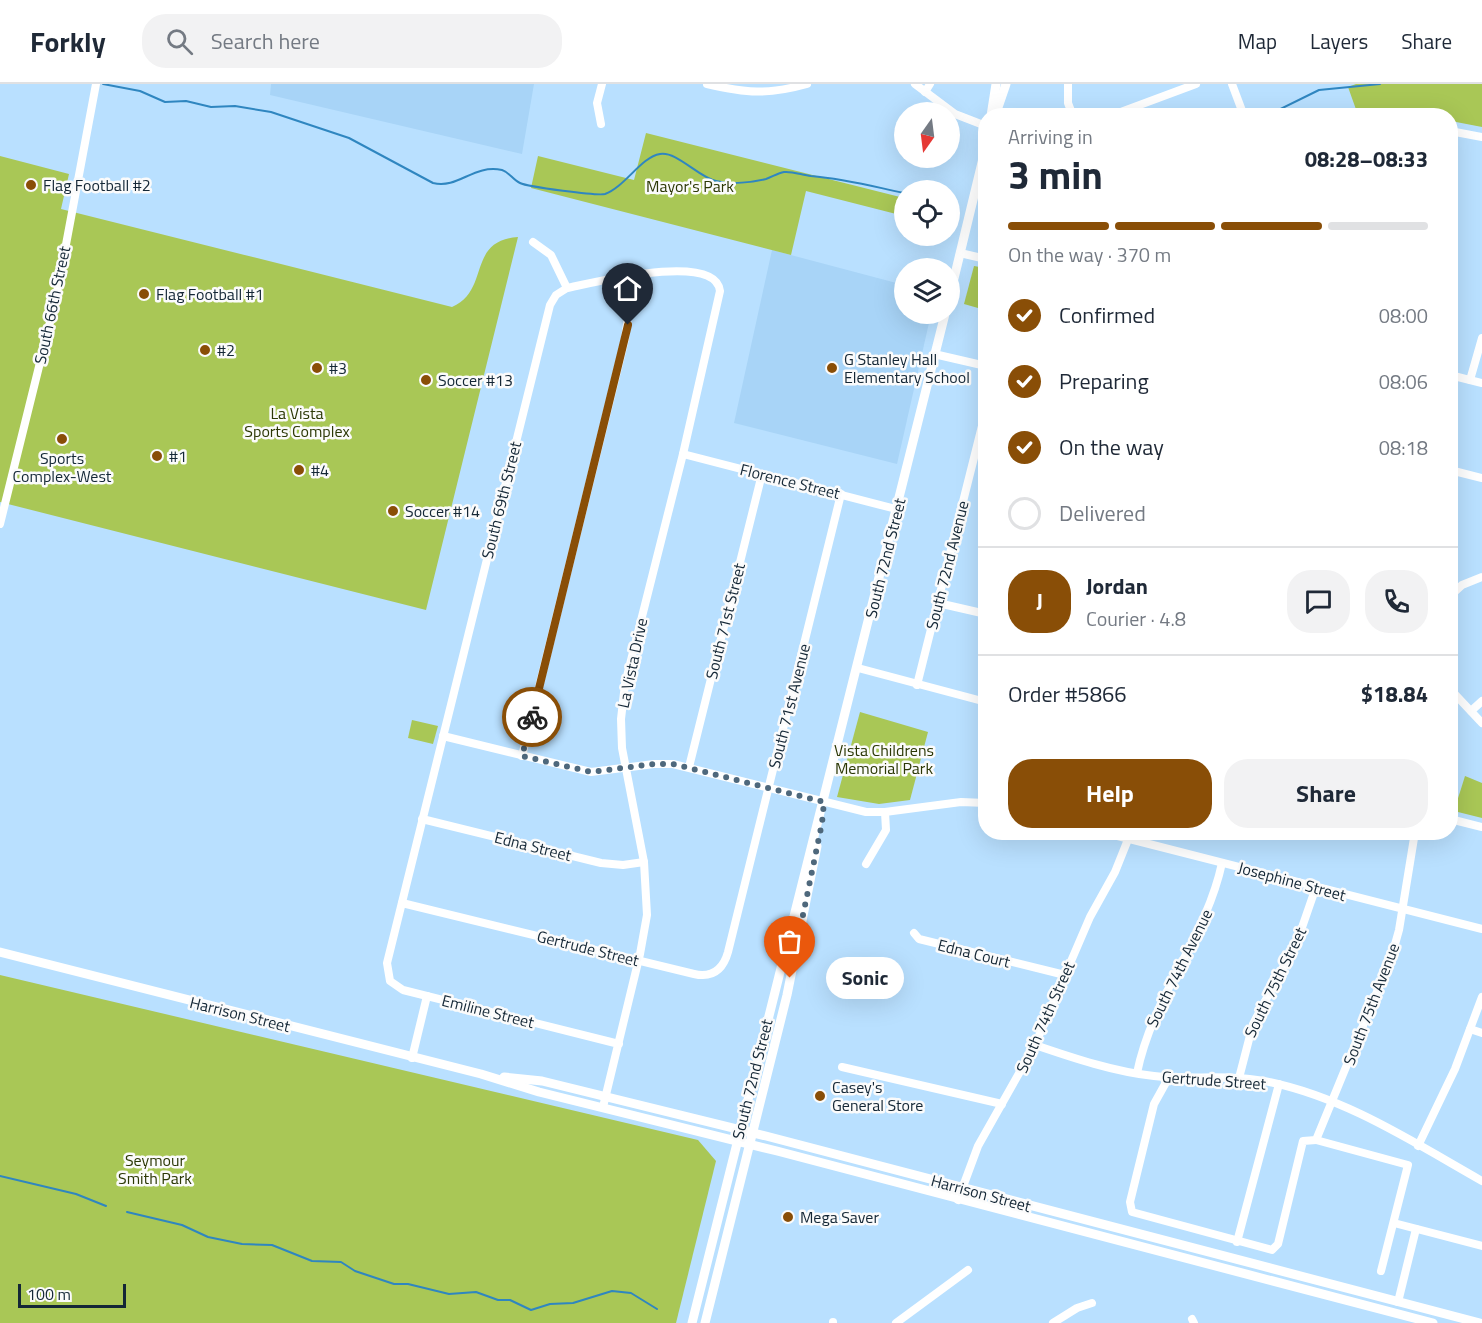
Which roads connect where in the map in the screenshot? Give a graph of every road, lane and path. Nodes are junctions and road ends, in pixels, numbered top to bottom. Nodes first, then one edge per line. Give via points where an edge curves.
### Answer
1 (602, 84) edge
2 (707, 84) edge
3 (807, 84) edge
4 (915, 84) edge
5 (930, 84) edge
6 (996, 84) edge
7 (1006, 84) edge
8 (1068, 84) edge
9 (1196, 84) edge
10 (1232, 84) edge
11 (96, 86) edge
12 (925, 92) junction
13 (994, 108) edge
14 (996, 108) edge
15 (1070, 108) edge
16 (1132, 108) edge
17 (1241, 108) edge
18 (978, 123) edge
19 (601, 124) dead end
20 (1458, 132) edge
21 (1482, 136) edge
22 (978, 179) edge
23 (533, 242) dead end
24 (960, 253) junction
25 (978, 257) edge
26 (959, 258) edge
27 (625, 276) junction
28 (567, 288) junction
29 (942, 324) edge
30 (1482, 338) edge
31 (934, 354) junction
32 (978, 364) edge
33 (1458, 377) edge
34 (1470, 380) junction
35 (1482, 383) edge
36 (978, 442) edge
37 (683, 454) junction
38 (1458, 472) edge
39 (762, 474) junction
40 (1482, 478) edge
41 (841, 494) junction
42 (896, 509) junction
43 (0, 524) edge
44 (1482, 577) edge
45 (1458, 589) edge
46 (938, 603) junction
47 (978, 612) edge
48 (858, 668) junction
49 (918, 685) junction
50 (1458, 697) edge
51 (978, 700) edge
52 (1482, 701) edge
53 (1471, 711) junction
54 (1482, 723) edge
55 (443, 736) junction
56 (522, 756) junction
57 (688, 768) junction
58 (625, 769) junction
59 (768, 787) junction
60 (824, 802) junction
61 (978, 803) edge
62 (885, 813) junction
63 (422, 819) junction
64 (1458, 821) edge
65 (1482, 827) edge
66 (1129, 840) edge
67 (1141, 840) edge
68 (1414, 840) edge
69 (644, 862) junction
70 (1222, 863) junction
71 (866, 864) dead end
72 (1316, 886) junction
73 (402, 903) junction
74 (1402, 910) junction
75 (736, 917) joint
76 (1482, 929) edge
77 (914, 933) dead end
78 (389, 950) joint
79 (0, 952) edge
80 (639, 960) junction
81 (1065, 975) junction
82 (427, 996) junction
83 (1482, 997) edge
84 (1470, 1029) junction
85 (1482, 1033) edge
86 (619, 1044) junction
87 (1035, 1045) junction
88 (412, 1058) junction
89 (842, 1067) dead end
90 (1137, 1073) junction
91 (481, 1074) junction
92 (1169, 1077) junction
93 (1239, 1078) junction
94 (1279, 1084) junction
95 (605, 1096) junction
96 (1333, 1102) junction
97 (1002, 1104) junction
98 (603, 1107) junction
99 (739, 1130) junction
100 (752, 1133) junction
101 (1316, 1140) junction
102 (736, 1141) junction
103 (749, 1144) junction
104 (1418, 1146) junction
105 (1482, 1181) edge
106 (962, 1188) junction
107 (958, 1200) junction
108 (1394, 1223) junction
109 (1416, 1229) junction
110 (1237, 1242) junction
111 (1482, 1246) edge
112 (968, 1270) dead end
113 (1382, 1271) dead end
114 (1398, 1302) junction
115 (1092, 1303) dead end
116 (692, 1323) edge
117 (705, 1323) edge
118 (896, 1323) edge
119 (1053, 1323) edge
120 (1433, 1323) edge
121 (1480, 1323) edge

1 - 19 street via 597,103
2 - 3 street via 757,93
4 - 12 street
5 - 12 street
6 - 13 main road
7 - 14 main road
8 - 15 street
9 - 16 street
10 - 17 street
11 - 43 street, South 66th Street via 56,298
12 - 18 street via 955,114
20 - 21 street
22 - 24 main road
23 - 28 street via 551,255
24 - 25 street
24 - 26 main road
27 - 28 street
27 - 37 street, La Vista Drive via 680,272 716,280 720,287
27 - 56 street via 629,301 627,332
28 - 55 street, South 69th Street via 554,298 546,314
29 - 31 main road, South 72nd Street
30 - 34 street
31 - 32 street
31 - 42 main road, South 72nd Street
33 - 34 street
34 - 35 street
36 - 46 street, South 72nd Avenue
37 - 39 street, Florence Street
37 - 58 street, La Vista Drive via 625,684 621,729
38 - 40 street
39 - 41 street, Florence Street
39 - 57 street, South 71st Street
41 - 42 street, Florence Street
41 - 59 street, South 71st Avenue
42 - 48 main road, South 72nd Street
44 - 45 street
46 - 47 street
46 - 49 street, South 72nd Avenue
48 - 49 street
48 - 60 main road, South 72nd Street
49 - 51 street
50 - 53 street
52 - 53 street
53 - 54 street
55 - 56 street
55 - 63 street, South 69th Street
56 - 58 street via 591,772
57 - 58 street via 660,763
57 - 59 street
58 - 69 street, La Vista Drive
59 - 60 street
59 - 75 street, South 71st Avenue
60 - 62 street
60 - 99 main road, South 72nd Street
60 - 100 main road, South 72nd Street via 787,995
61 - 62 street via 937,804
62 - 71 street via 886,830
63 - 69 street, Edna Street via 602,863
63 - 73 street, South 69th Street
64 - 65 street
66 - 81 street, South 74th Street
67 - 70 street, Josephine Street
68 - 74 street, South 75th Avenue
69 - 80 street, La Vista Drive via 647,909
70 - 72 street, Josephine Street
70 - 90 street, South 74th Avenue via 1206,913 1151,1022
72 - 74 street, Josephine Street
72 - 93 street, South 75th Street via 1298,939 1253,1024
73 - 78 street, South 69th Street
73 - 80 street, Gertrude Street
74 - 76 street, Josephine Street
74 - 96 street, South 75th Avenue via 1392,955
75 - 80 street, Gertrude Street via 725,961 712,974 694,974
77 - 81 street, Edna Court via 920,939
78 - 82 street, Emiline Street via 386,966 390,981 400,989
79 - 88 main road, Harrison Street
80 - 86 street, La Vista Drive
81 - 87 street, South 74th Street
82 - 86 street, Emiline Street
82 - 88 street
83 - 84 street
84 - 85 street
84 - 104 street
86 - 95 street, La Vista Drive
87 - 90 street, Gertrude Street
87 - 97 street, South 74th Street
88 - 91 main road, Harrison Street
89 - 97 street
90 - 92 street, Gertrude Street
91 - 95 main road, Harrison Street via 542,1081
91 - 98 main road, Harrison Street
92 - 93 street, Gertrude Street
92 - 110 street via 1154,1104 1130,1202 1132,1212
93 - 94 street, Gertrude Street
94 - 96 street, Gertrude Street
94 - 110 street
95 - 98 street, La Vista Drive
95 - 99 main road, Harrison Street
96 - 101 street, South 75th Avenue
96 - 104 street, Gertrude Street
97 - 106 street, South 74th Street via 978,1146
98 - 102 main road, Harrison Street
99 - 100 main road, Harrison Street
99 - 102 main road, South 72nd Street
100 - 103 main road, South 72nd Street
100 - 106 main road, Harrison Street
101 - 108 street via 1408,1165
101 - 110 street via 1303,1141 1278,1245 1269,1251
102 - 103 main road, Harrison Street
102 - 116 main road, South 72nd Street
103 - 107 main road, Harrison Street
103 - 117 main road, South 72nd Street
104 - 105 street, Gertrude Street
106 - 107 street, South 74th Street
106 - 114 main road, Harrison Street
107 - 120 main road, Harrison Street
108 - 109 street
108 - 113 street
109 - 111 street
109 - 114 street
112 - 118 street
114 - 121 main road, Harrison Street
115 - 119 street

